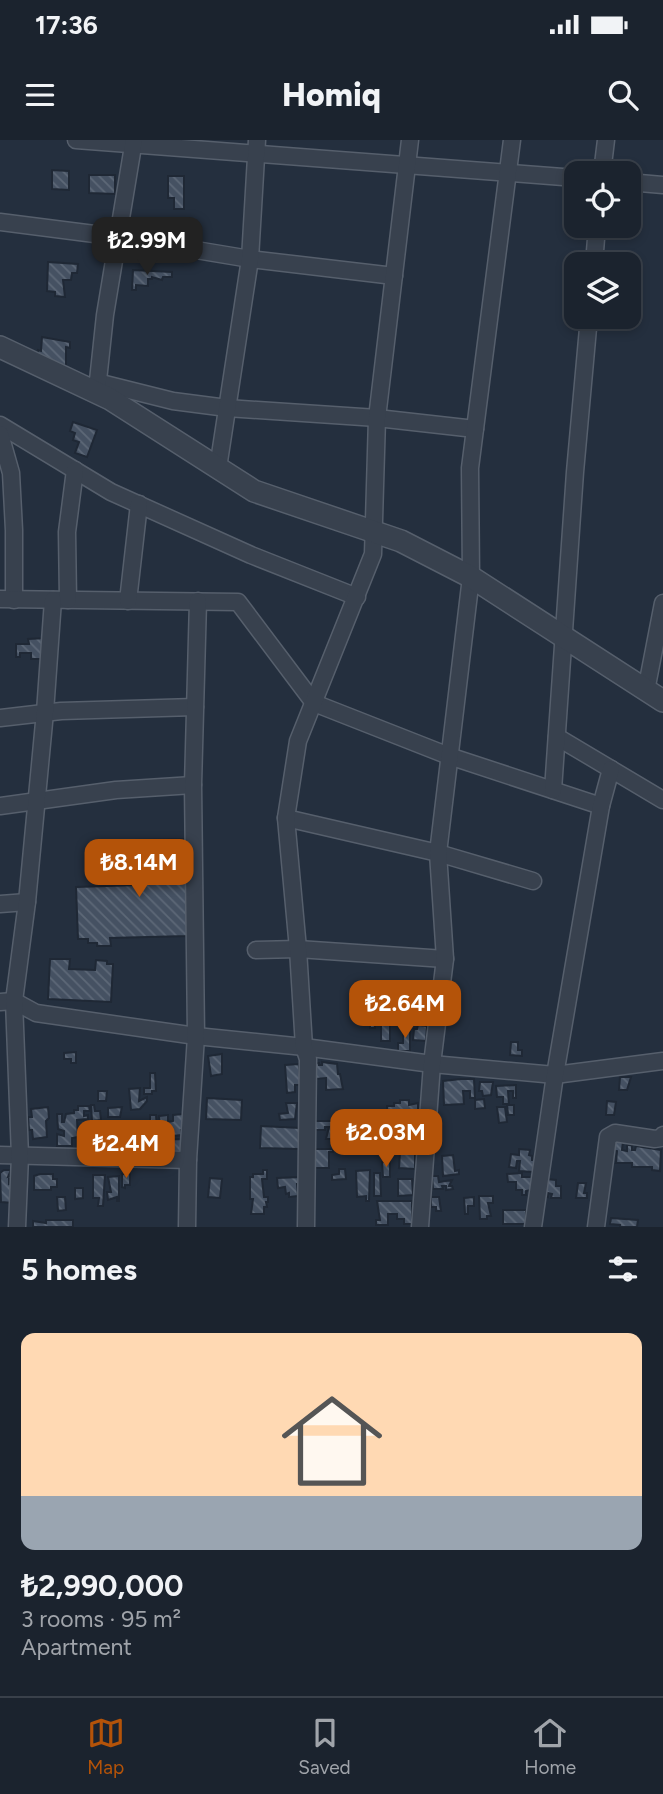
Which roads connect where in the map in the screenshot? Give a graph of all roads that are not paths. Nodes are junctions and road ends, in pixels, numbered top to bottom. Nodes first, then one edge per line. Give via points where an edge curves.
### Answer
1 (76, 140) edge
2 (410, 140) edge
3 (512, 140) edge
4 (606, 140) edge
5 (134, 142) edge
6 (256, 147) edge
7 (603, 161) edge
8 (407, 165) junction
9 (509, 172) junction
10 (564, 177) edge
11 (641, 183) edge
12 (663, 186) edge
13 (0, 222) edge
14 (118, 237) junction
15 (250, 259) junction
16 (394, 276) junction
17 (588, 329) edge
18 (0, 347) edge
19 (97, 388) junction
20 (227, 408) junction
21 (377, 418) junction
22 (0, 425) edge
23 (475, 429) junction
24 (0, 434) edge
25 (218, 468) junction
26 (75, 470) junction
27 (5, 474) edge
28 (139, 505) junction
29 (374, 532) junction
30 (471, 576) junction
31 (357, 597) junction
32 (7, 599) edge
33 (60, 600) junction
34 (128, 601) junction
35 (198, 601) junction
36 (663, 603) edge
37 (565, 638) junction
38 (654, 696) edge
39 (314, 703) junction
40 (195, 707) junction
41 (46, 712) junction
42 (0, 718) edge
43 (557, 737) junction
44 (449, 757) junction
45 (611, 769) junction
46 (194, 785) junction
47 (553, 790) junction
48 (663, 800) edge
49 (37, 802) junction
50 (0, 806) edge
51 (601, 806) junction
52 (286, 818) junction
53 (438, 853) junction
54 (533, 881) dead end
55 (27, 902) junction
56 (0, 904) edge
57 (298, 949) junction
58 (256, 950) dead end
59 (445, 959) junction
60 (7, 1002) edge
61 (196, 1036) junction
62 (304, 1047) junction
63 (663, 1061) edge
64 (432, 1065) junction
65 (555, 1075) junction
66 (663, 1135) edge
67 (0, 1155) edge
68 (20, 1156) junction
69 (188, 1160) junction
70 (17, 1227) edge
71 (187, 1227) edge
72 (306, 1227) edge
73 (421, 1227) edge
74 (533, 1227) edge
75 (596, 1227) edge

1 - 5 street
2 - 8 street
3 - 9 street
4 - 7 street
5 - 6 street
5 - 14 street
6 - 8 street
6 - 15 street
8 - 9 street
8 - 16 street
9 - 10 street
9 - 23 street
11 - 12 street
13 - 14 street
14 - 15 street
14 - 19 street
15 - 16 street
15 - 20 street
16 - 21 street
17 - 37 street
18 - 19 street
19 - 20 street
19 - 25 street
20 - 21 street
20 - 25 street
21 - 23 street
21 - 29 street
22 - 26 street
23 - 30 street via 470,468
24 - 27 street
25 - 29 street via 254,491
26 - 28 street
26 - 33 street
27 - 32 street via 14,530
28 - 31 street
28 - 34 street
29 - 30 street
29 - 31 street via 373,554
30 - 37 street
30 - 44 street
31 - 39 street
32 - 33 street
33 - 34 street
33 - 41 street
34 - 35 street
35 - 39 street via 238,602
35 - 40 street
36 - 38 street
37 - 38 street
37 - 43 street
39 - 44 street
39 - 52 street via 299,741
40 - 41 street
40 - 46 street
41 - 42 street
41 - 49 street
43 - 45 street
43 - 47 street
44 - 47 street
44 - 53 street
45 - 48 street
45 - 51 street
46 - 49 street
46 - 61 street
47 - 51 street
49 - 50 street
49 - 55 street
51 - 65 street
52 - 53 street
52 - 57 street
53 - 54 street
53 - 59 street
55 - 56 street
55 - 60 street
57 - 58 street
57 - 59 street
57 - 62 street
59 - 64 street
60 - 61 street via 36,1013
60 - 68 street
61 - 62 street
61 - 69 street
62 - 64 street
62 - 72 street via 308,1059
63 - 65 street
64 - 65 street
64 - 73 street
65 - 74 street
66 - 75 street via 655,1139 615,1133 608,1137
67 - 68 street
68 - 69 street
68 - 70 street
69 - 71 street

